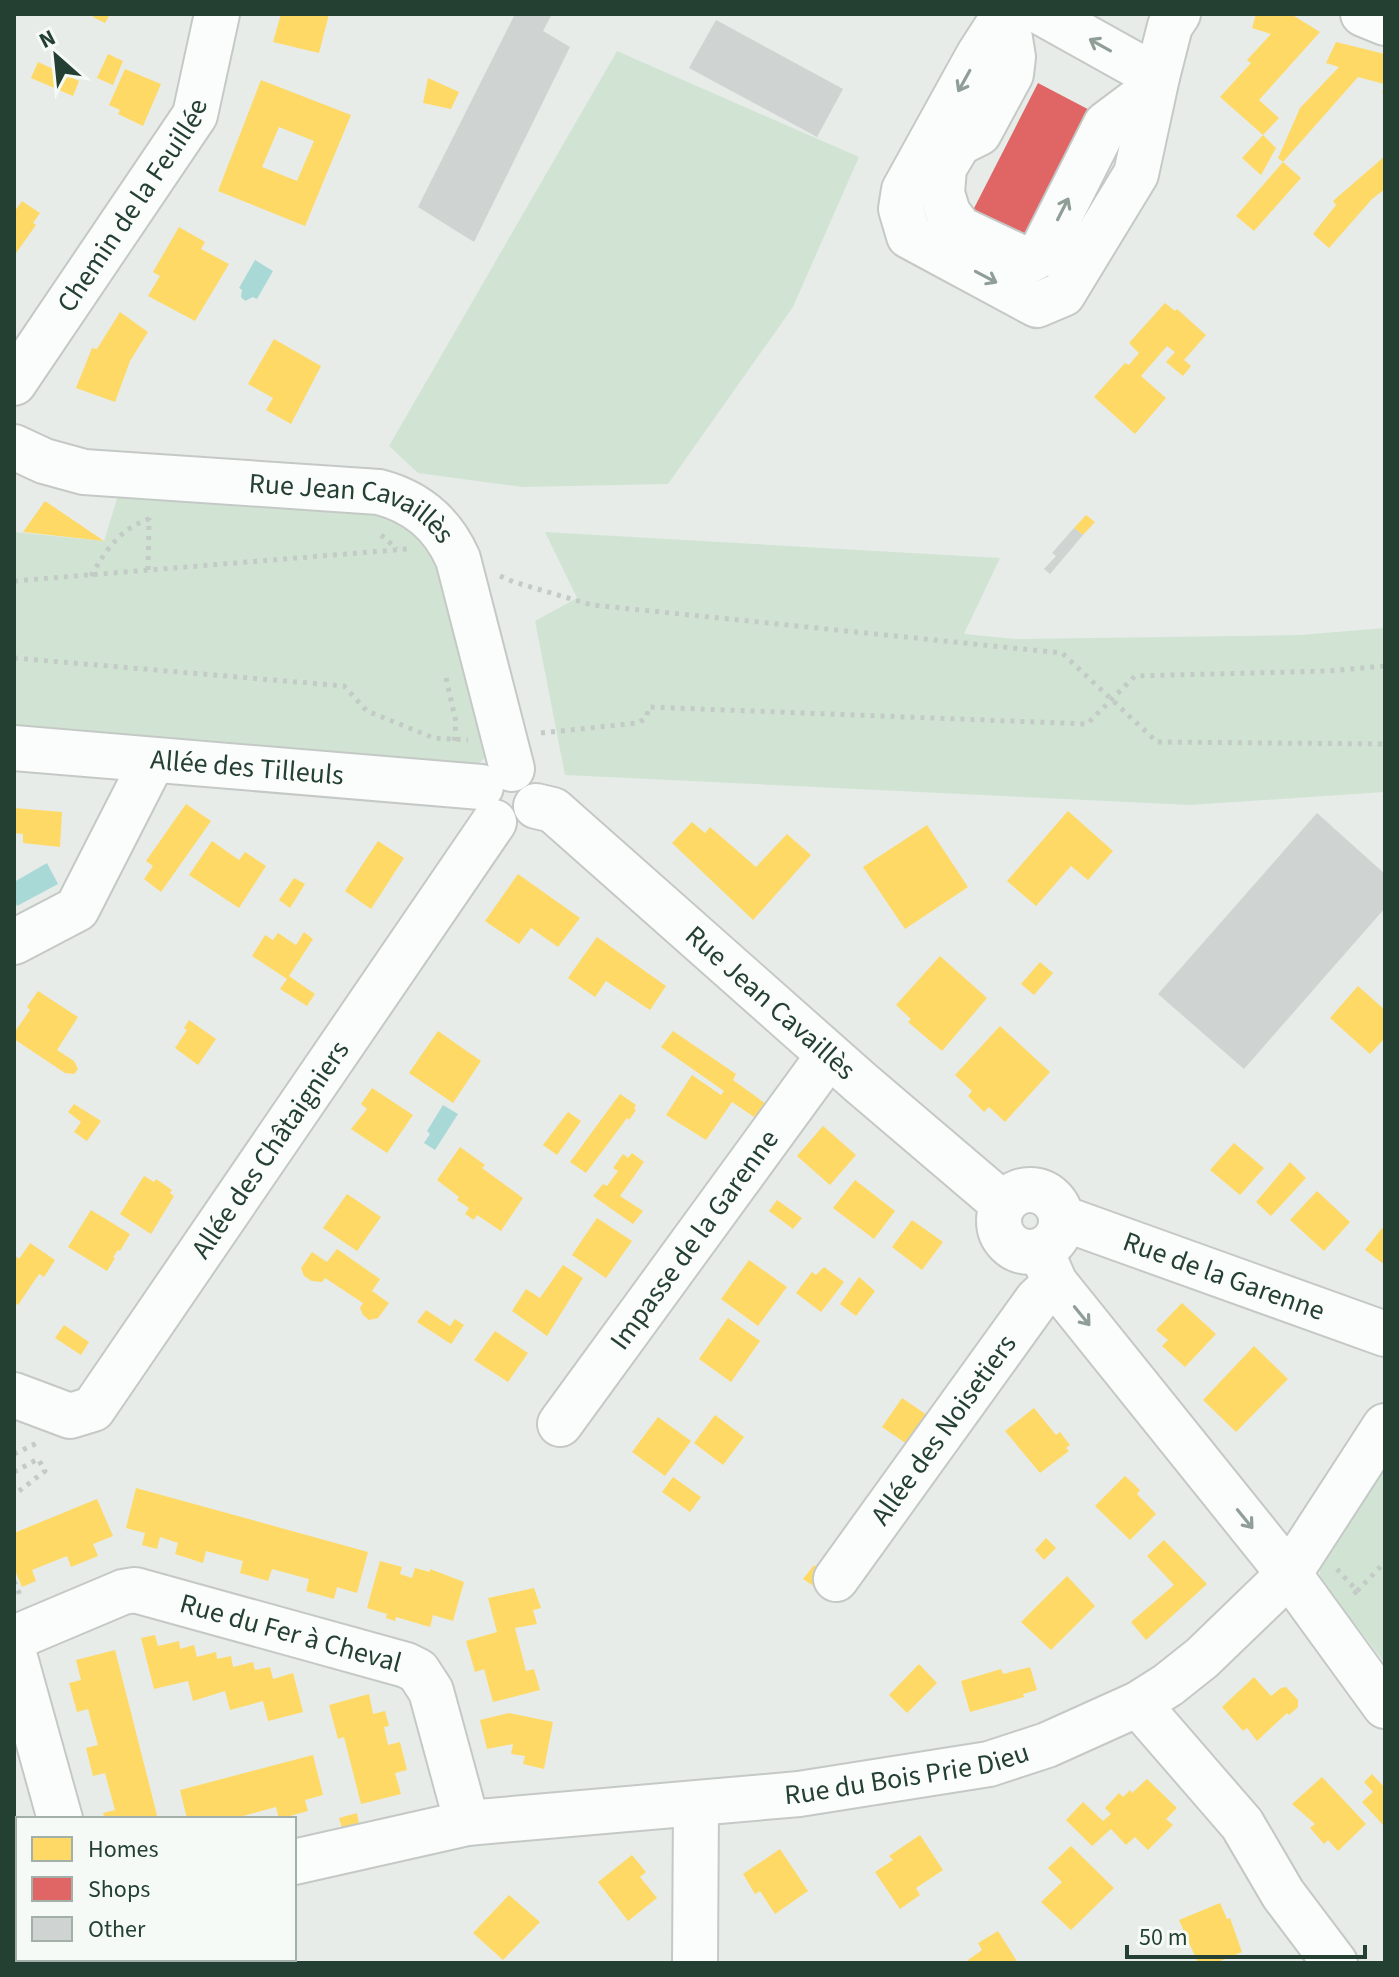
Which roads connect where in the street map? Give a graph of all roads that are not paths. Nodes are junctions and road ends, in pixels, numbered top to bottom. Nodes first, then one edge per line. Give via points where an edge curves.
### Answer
1 (217, 14) edge
2 (1005, 14) edge
3 (1044, 14) edge
4 (1178, 14) edge
5 (1363, 14) edge
6 (1385, 23) edge
7 (1156, 82) junction
8 (14, 383) edge
9 (14, 447) edge
10 (14, 748) edge
11 (153, 760) junction
12 (496, 792) junction
13 (536, 806) joint
14 (14, 942) edge
15 (829, 1055) junction
16 (1003, 1204) joint
17 (1053, 1251) junction
18 (1385, 1334) edge
19 (14, 1395) edge
20 (560, 1424) dead end
21 (1385, 1426) edge
22 (1289, 1574) junction
23 (836, 1579) dead end
24 (14, 1638) edge
25 (14, 1654) edge
26 (1138, 1704) junction
27 (1385, 1706) edge
28 (696, 1804) junction
29 (59, 1817) edge
30 (467, 1823) junction
31 (296, 1862) edge
32 (695, 1963) edge
33 (1335, 1963) edge

1 - 8 street, Chemin de la Feuillée via 195,115
2 -> 7 street via 1011,74 979,133 959,143 944,168 942,193 960,229 1028,261 1040,255 1106,124
2 -> 7 street via 904,190 901,209 909,236 1037,305 1063,294 1136,174
7 -> 3 street
4 - 7 street
5 - 6 street
9 - 12 street, Rue Jean Cavaillès via 84,472 379,492 419,509 443,531 458,559
10 - 11 street, Allée des Tilleuls
11 - 12 street, Allée des Tilleuls
11 - 14 street via 77,909
12 - 13 street, Allée des Tilleuls via 510,826
12 - 19 street, Allée des Châtaigniers via 93,1409 70,1416
13 - 15 street, Rue Jean Cavaillès via 553,810
15 - 16 street, Rue Jean Cavaillès
15 - 20 street, Impasse de la Garenne
16 - 17 street, Rue de la Garenne via 1003,1238 1020,1251
17 - 18 street, Rue de la Garenne
17 -> 22 street
17 - 23 street, Allée des Noisetiers via 1037,1300
21 - 22 street, Rue du Bois Prie Dieu
22 - 26 street, Rue du Bois Prie Dieu via 1202,1658
22 - 27 street
24 - 30 street, Rue du Fer à Cheval via 135,1590 406,1665 418,1671 431,1691
25 - 29 street
26 - 28 street, Rue du Bois Prie Dieu via 1047,1745 989,1764
26 - 33 street via 1242,1824 1283,1894
28 - 30 street, Rue du Bois Prie Dieu
28 - 32 street
30 - 31 street, Rue du Bois Prie Dieu

